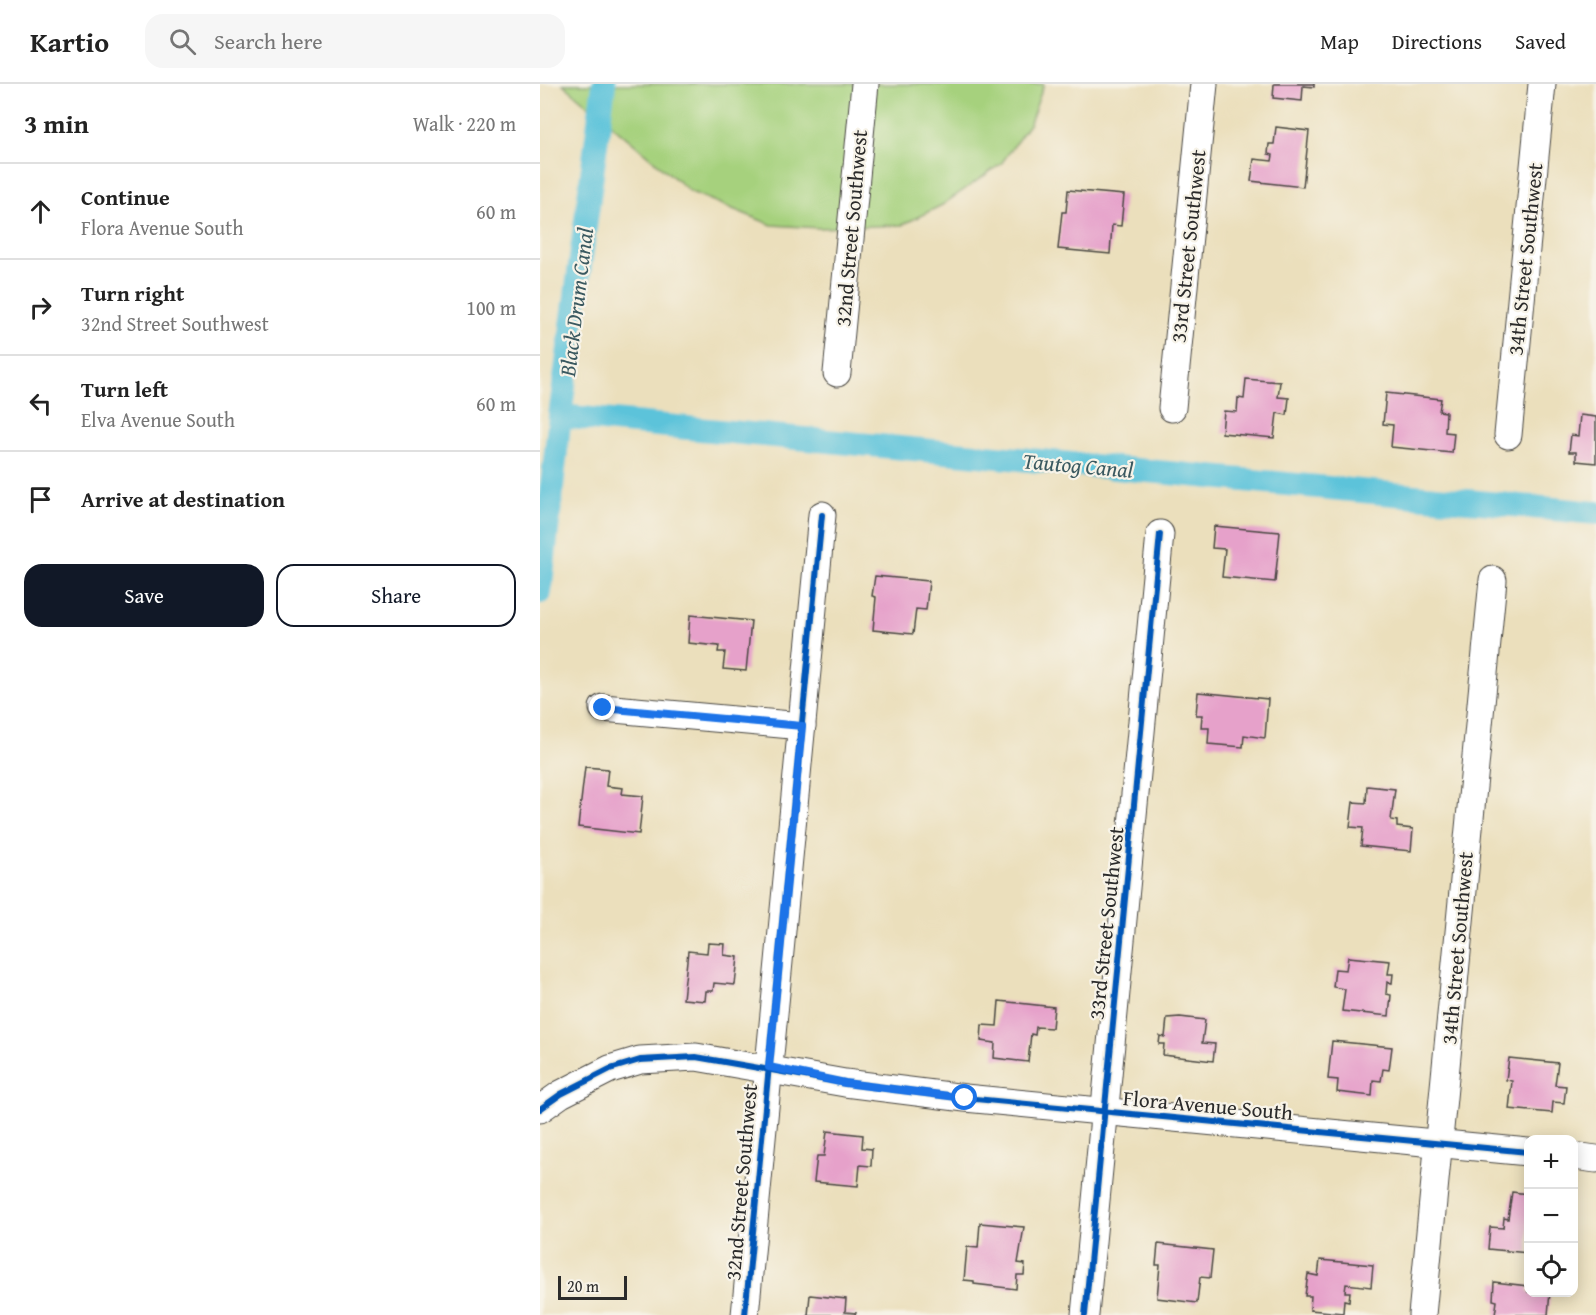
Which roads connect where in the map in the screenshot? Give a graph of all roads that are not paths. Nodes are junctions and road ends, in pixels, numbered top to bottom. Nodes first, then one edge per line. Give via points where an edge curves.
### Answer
1 (865, 84) edge
2 (1204, 84) edge
3 (1542, 84) edge
4 (837, 373) dead end
5 (1172, 408) dead end
6 (1508, 435) dead end
7 (822, 516) dead end
8 (1160, 534) dead end
9 (1493, 580) dead end
10 (603, 708) dead end
11 (802, 726) junction
12 (769, 1067) junction
13 (540, 1109) edge
14 (1104, 1111) junction
15 (1439, 1143) junction
16 (1524, 1152) edge
17 (1578, 1157) edge
18 (1596, 1159) edge
19 (745, 1315) edge
20 (1085, 1315) edge
21 (1422, 1315) edge

1 - 4 street, 32nd Street Southwest
2 - 5 street, 33rd Street Southwest
3 - 6 street, 34th Street Southwest
7 - 11 street, 32nd Street Southwest
8 - 14 street, 33rd Street Southwest
9 - 15 street, 34th Street Southwest
10 - 11 street
11 - 12 street, 32nd Street Southwest
12 - 13 street, Flora Avenue South via 696,1057 640,1060 585,1080
12 - 14 street, Flora Avenue South via 845,1083
12 - 19 street, 32nd Street Southwest
14 - 15 street, Flora Avenue South
14 - 20 street, 33rd Street Southwest
15 - 16 street, Flora Avenue South
15 - 21 street, 34th Street Southwest
17 - 18 street

